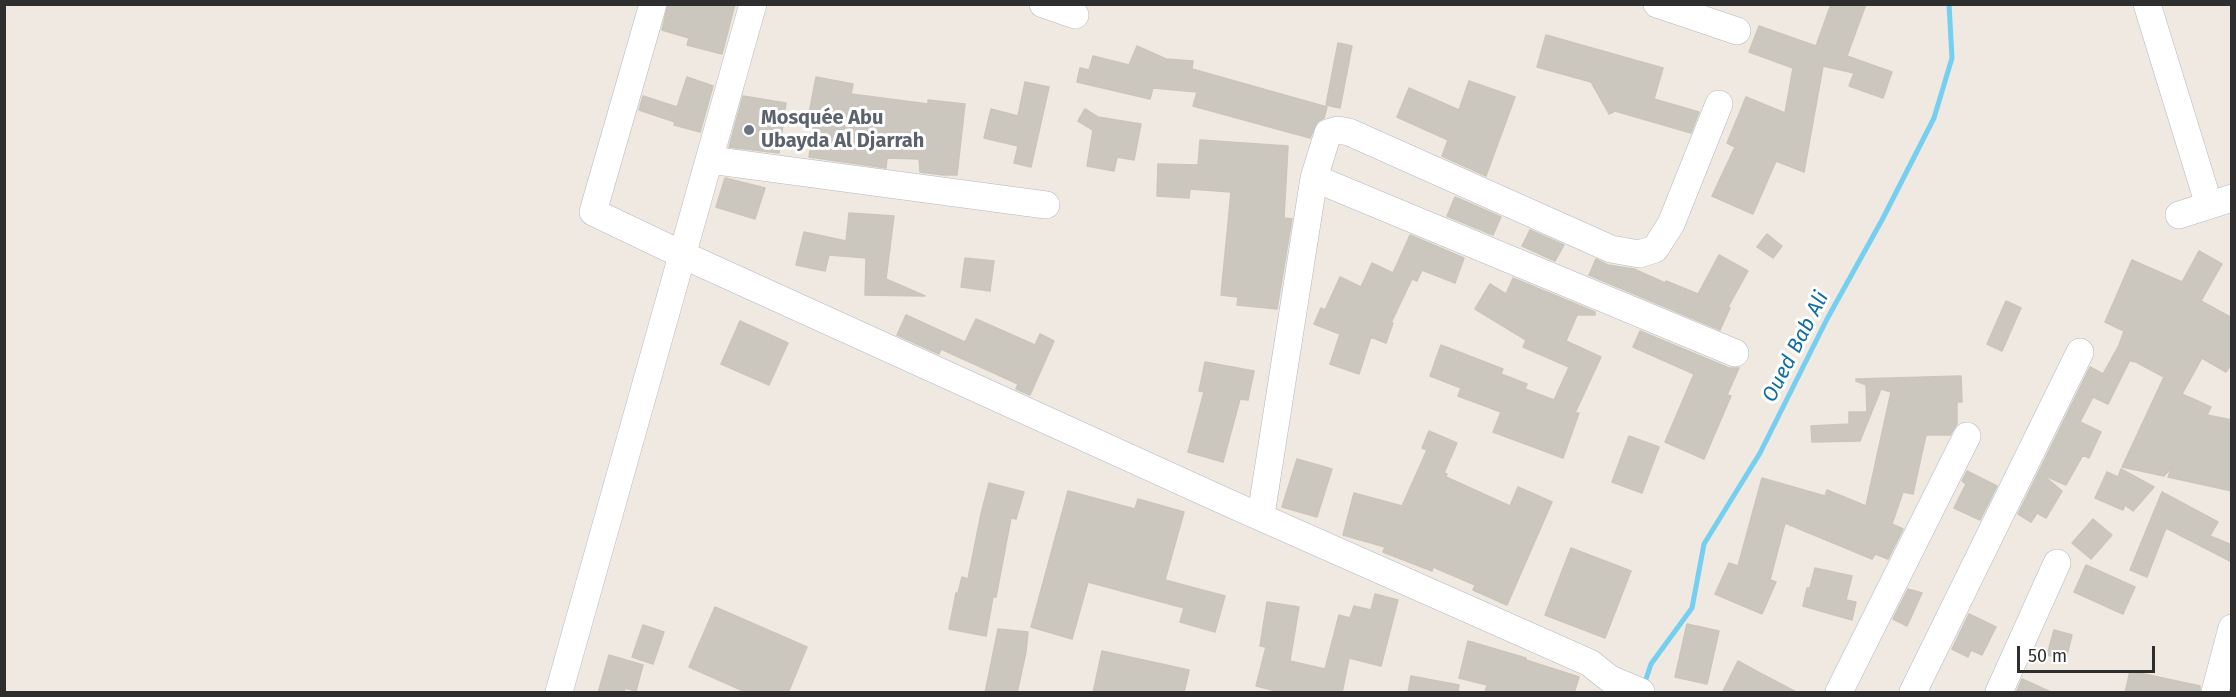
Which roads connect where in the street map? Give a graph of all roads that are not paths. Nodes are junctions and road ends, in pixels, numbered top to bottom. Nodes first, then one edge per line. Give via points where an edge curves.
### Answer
1 (653, 4) edge
2 (753, 4) edge
3 (1043, 4) edge
4 (1657, 4) edge
5 (2147, 4) edge
6 (1076, 15) dead end
7 (1737, 31) dead end
8 (1719, 104) dead end
9 (710, 160) junction
10 (1314, 178) junction
11 (2220, 201) edge
12 (1046, 205) dead end
13 (2178, 214) dead end
14 (683, 255) junction
15 (2080, 352) dead end
16 (1736, 353) dead end
17 (1967, 436) dead end
18 (1261, 515) junction
19 (2057, 563) dead end
20 (2232, 628) edge
21 (559, 693) edge
22 (1641, 693) edge
23 (1839, 693) edge
24 (1913, 693) edge
25 (1999, 693) edge
26 (2215, 693) edge

1 - 14 street via 593,212
2 - 9 street
3 - 6 street
4 - 7 street
5 - 11 street
8 - 10 street via 1671,224 1655,249 1639,254 1611,249 1349,132 1328,133
9 - 12 street
9 - 14 street
10 - 16 street
10 - 18 street
11 - 13 street
14 - 18 street
14 - 21 street
15 - 24 street
17 - 23 street
18 - 22 street via 1590,663 1610,679
19 - 25 street
20 - 26 street

